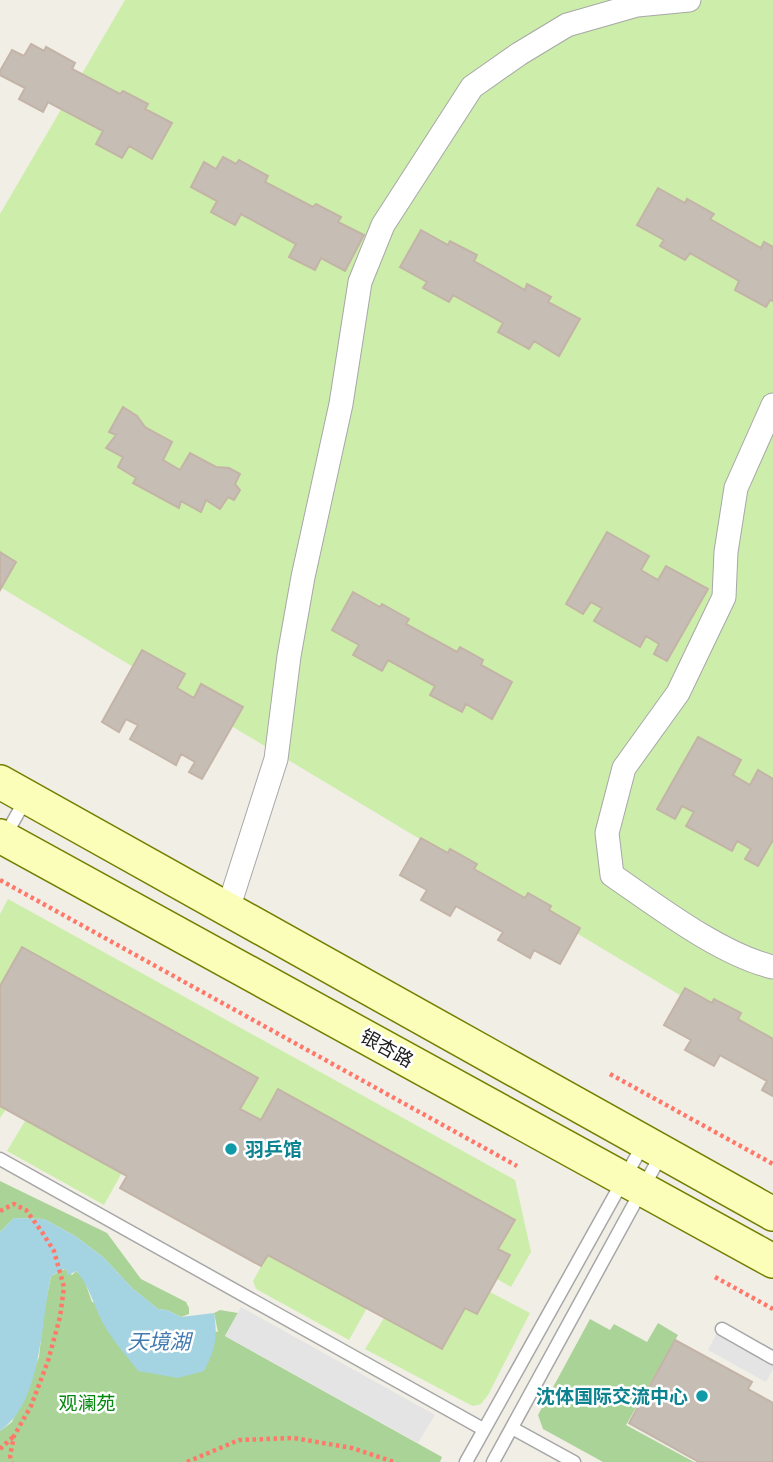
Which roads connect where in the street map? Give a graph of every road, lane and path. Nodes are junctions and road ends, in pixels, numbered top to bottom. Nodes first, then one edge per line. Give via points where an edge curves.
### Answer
1 (690, 0) edge
2 (773, 405) edge
3 (14, 789) edge
4 (1, 840) edge
5 (0, 880) edge
6 (228, 909) junction
7 (773, 967) edge
8 (610, 1074) dead end
9 (653, 1148) junction
10 (0, 1158) edge
11 (773, 1164) edge
12 (517, 1166) dead end
13 (633, 1184) junction
14 (0, 1211) edge
15 (773, 1214) edge
16 (773, 1262) edge
17 (715, 1277) dead end
18 (773, 1309) edge
19 (722, 1329) dead end
20 (773, 1358) edge
21 (512, 1428) junction
22 (483, 1429) junction
23 (14, 1436) junction
24 (0, 1449) edge
25 (12, 1462) edge
26 (187, 1462) edge
27 (394, 1462) edge
28 (466, 1462) edge
29 (493, 1462) edge
30 (574, 1462) edge

1 - 6 street via 637,5 567,25 472,87 383,226 360,282 341,404 303,577 276,759
2 - 7 street via 736,488 724,597 678,693 624,768 607,833 612,875 751,962
3 - 4 lane
3 - 6 street
4 - 13 street, 银杏路
5 - 12 path
6 - 9 street
8 - 11 path
9 - 13 lane
9 - 13 lane
9 - 15 street
10 - 22 lane
13 - 16 street, 银杏路
13 - 21 lane
13 - 22 lane
14 - 23 path via 14,1204 26,1210 54,1251 64,1287 48,1362
17 - 18 path
19 - 20 lane
21 - 29 lane
21 - 30 lane
22 - 28 lane
23 - 24 path
23 - 25 path
26 - 27 path via 240,1440 294,1438 352,1448

